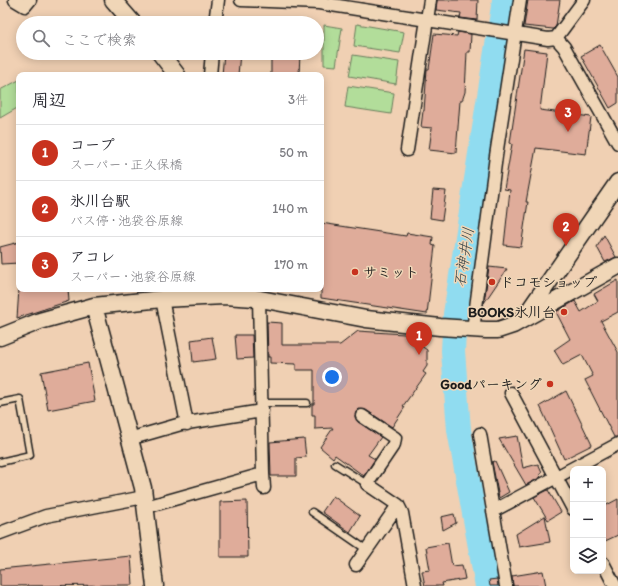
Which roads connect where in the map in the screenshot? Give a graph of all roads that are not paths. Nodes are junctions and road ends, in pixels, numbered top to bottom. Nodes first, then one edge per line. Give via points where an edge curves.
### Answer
1 (15, 0) edge
2 (30, 0) edge
3 (218, 0) edge
4 (241, 0) edge
5 (430, 0) edge
6 (520, 0) edge
7 (584, 0) edge
8 (116, 1) edge
9 (128, 16) edge
10 (216, 16) edge
11 (427, 20) junction
12 (514, 33) junction
13 (556, 38) junction
14 (165, 60) edge
15 (211, 60) edge
16 (175, 72) edge
17 (210, 72) edge
18 (618, 143) edge
19 (407, 150) dead end
20 (618, 182) edge
21 (618, 266) edge
22 (255, 295) edge
23 (162, 299) junction
24 (94, 306) junction
25 (524, 318) junction
26 (471, 330) junction
27 (0, 337) edge
28 (511, 393) dead end
29 (0, 403) edge
30 (307, 403) dead end
31 (262, 407) junction
32 (362, 416) dead end
33 (187, 424) junction
34 (480, 434) dead end
35 (129, 439) junction
36 (618, 444) edge
37 (0, 462) edge
38 (335, 464) dead end
39 (263, 474) junction
40 (556, 478) junction
41 (367, 484) junction
42 (264, 488) dead end
43 (145, 502) junction
44 (570, 504) edge
45 (398, 505) junction
46 (493, 511) junction
47 (312, 512) dead end
48 (0, 533) edge
49 (367, 550) junction
50 (356, 565) dead end
51 (606, 570) edge
52 (155, 586) edge
53 (415, 586) edge
54 (506, 586) edge
55 (615, 586) edge

1 - 2 street via 25,6
3 - 10 street
4 - 11 street via 319,3
5 - 11 street
6 - 12 street
7 - 13 street
8 - 9 street
11 - 12 street
11 - 19 street
12 - 13 street
12 - 26 street
13 - 18 street via 564,47
14 - 16 street
15 - 17 street
20 - 25 street
21 - 25 street
22 - 23 street
22 - 26 street via 366,319
22 - 31 street
23 - 24 street
23 - 33 street
24 - 27 street via 40,321
24 - 35 street
25 - 26 street via 498,330
28 - 40 street
29 - 37 lane via 20,399 30,455
30 - 31 lane
31 - 33 street
31 - 39 street
32 - 41 street via 395,438 394,444
33 - 35 street
34 - 46 street
35 - 43 street
36 - 40 street
38 - 41 lane
39 - 42 street
39 - 43 street
40 - 44 street
40 - 46 street
41 - 45 street
43 - 48 street via 46,516
43 - 52 street
45 - 49 street
45 - 53 street via 402,513
46 - 54 street
47 - 49 lane
49 - 50 street
51 - 55 street

